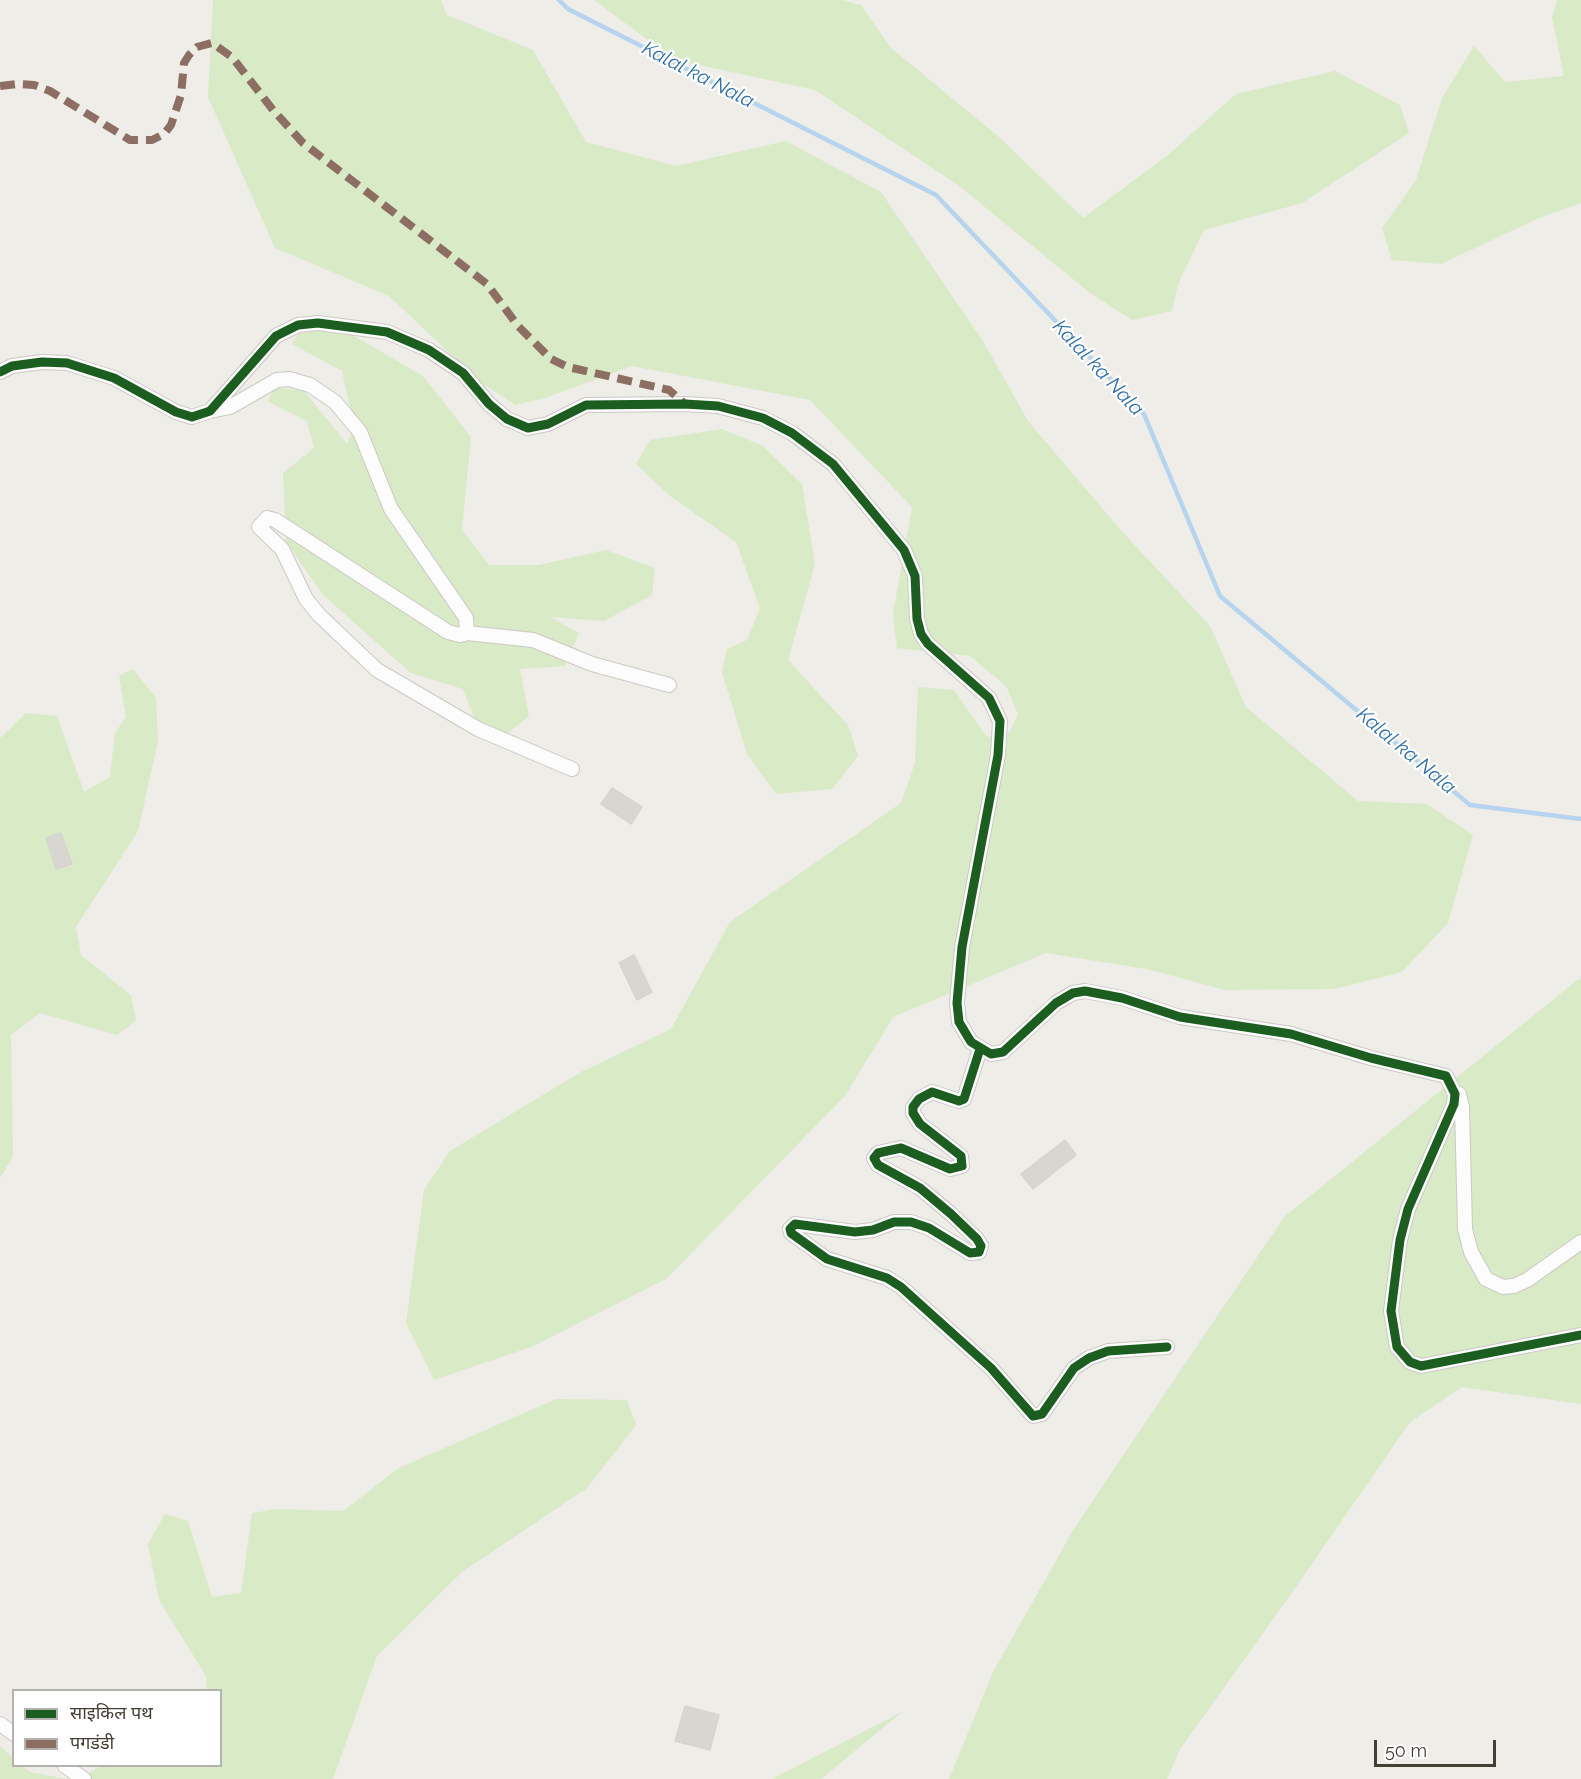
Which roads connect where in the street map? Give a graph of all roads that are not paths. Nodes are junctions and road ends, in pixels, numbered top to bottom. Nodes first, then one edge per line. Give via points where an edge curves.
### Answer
1 (0, 372) edge
2 (210, 411) junction
3 (467, 633) junction
4 (669, 685) dead end
5 (572, 769) dead end
6 (980, 1049) junction
7 (1451, 1082) junction
8 (1581, 1242) edge
9 (1581, 1335) edge
10 (1167, 1347) dead end
11 (66, 1767) edge
12 (84, 1779) edge

1 - 2 street via 32,363 67,363 114,378 176,412 192,417
2 - 3 street via 230,407 277,380 290,379 310,385 335,402 360,432 391,509 466,618
2 - 6 street via 276,336 298,325 318,323 387,332 429,350 463,374 507,419 528,428 548,424 586,405 718,406 763,418 833,464 904,550 915,576 921,634 989,698 1000,721 998,755 962,947 957,1003 959,1022
3 - 4 street via 533,640 592,664
3 - 5 street via 448,632 275,520 262,521 259,527 282,549 306,599 368,663 478,729
6 - 7 street via 991,1054 1003,1052 1056,1003 1085,991 1122,998 1180,1017 1291,1034 1439,1073
6 - 10 street via 964,1099 959,1101 932,1092 913,1107 920,1124 959,1153 962,1166 950,1169 901,1148 878,1153 874,1158 883,1168 920,1188 966,1227 979,1242 979,1252 970,1253 929,1228 911,1222 855,1232 795,1224 790,1231 827,1259 887,1278 901,1287 991,1368 1032,1416 1042,1414 1074,1368 1089,1358 1108,1351
7 - 8 street via 1462,1107 1465,1229 1470,1252 1486,1279 1503,1287 1514,1286
7 - 9 street via 1454,1104 1408,1209 1400,1240 1391,1311 1396,1347 1410,1362 1421,1366
11 - 12 street

